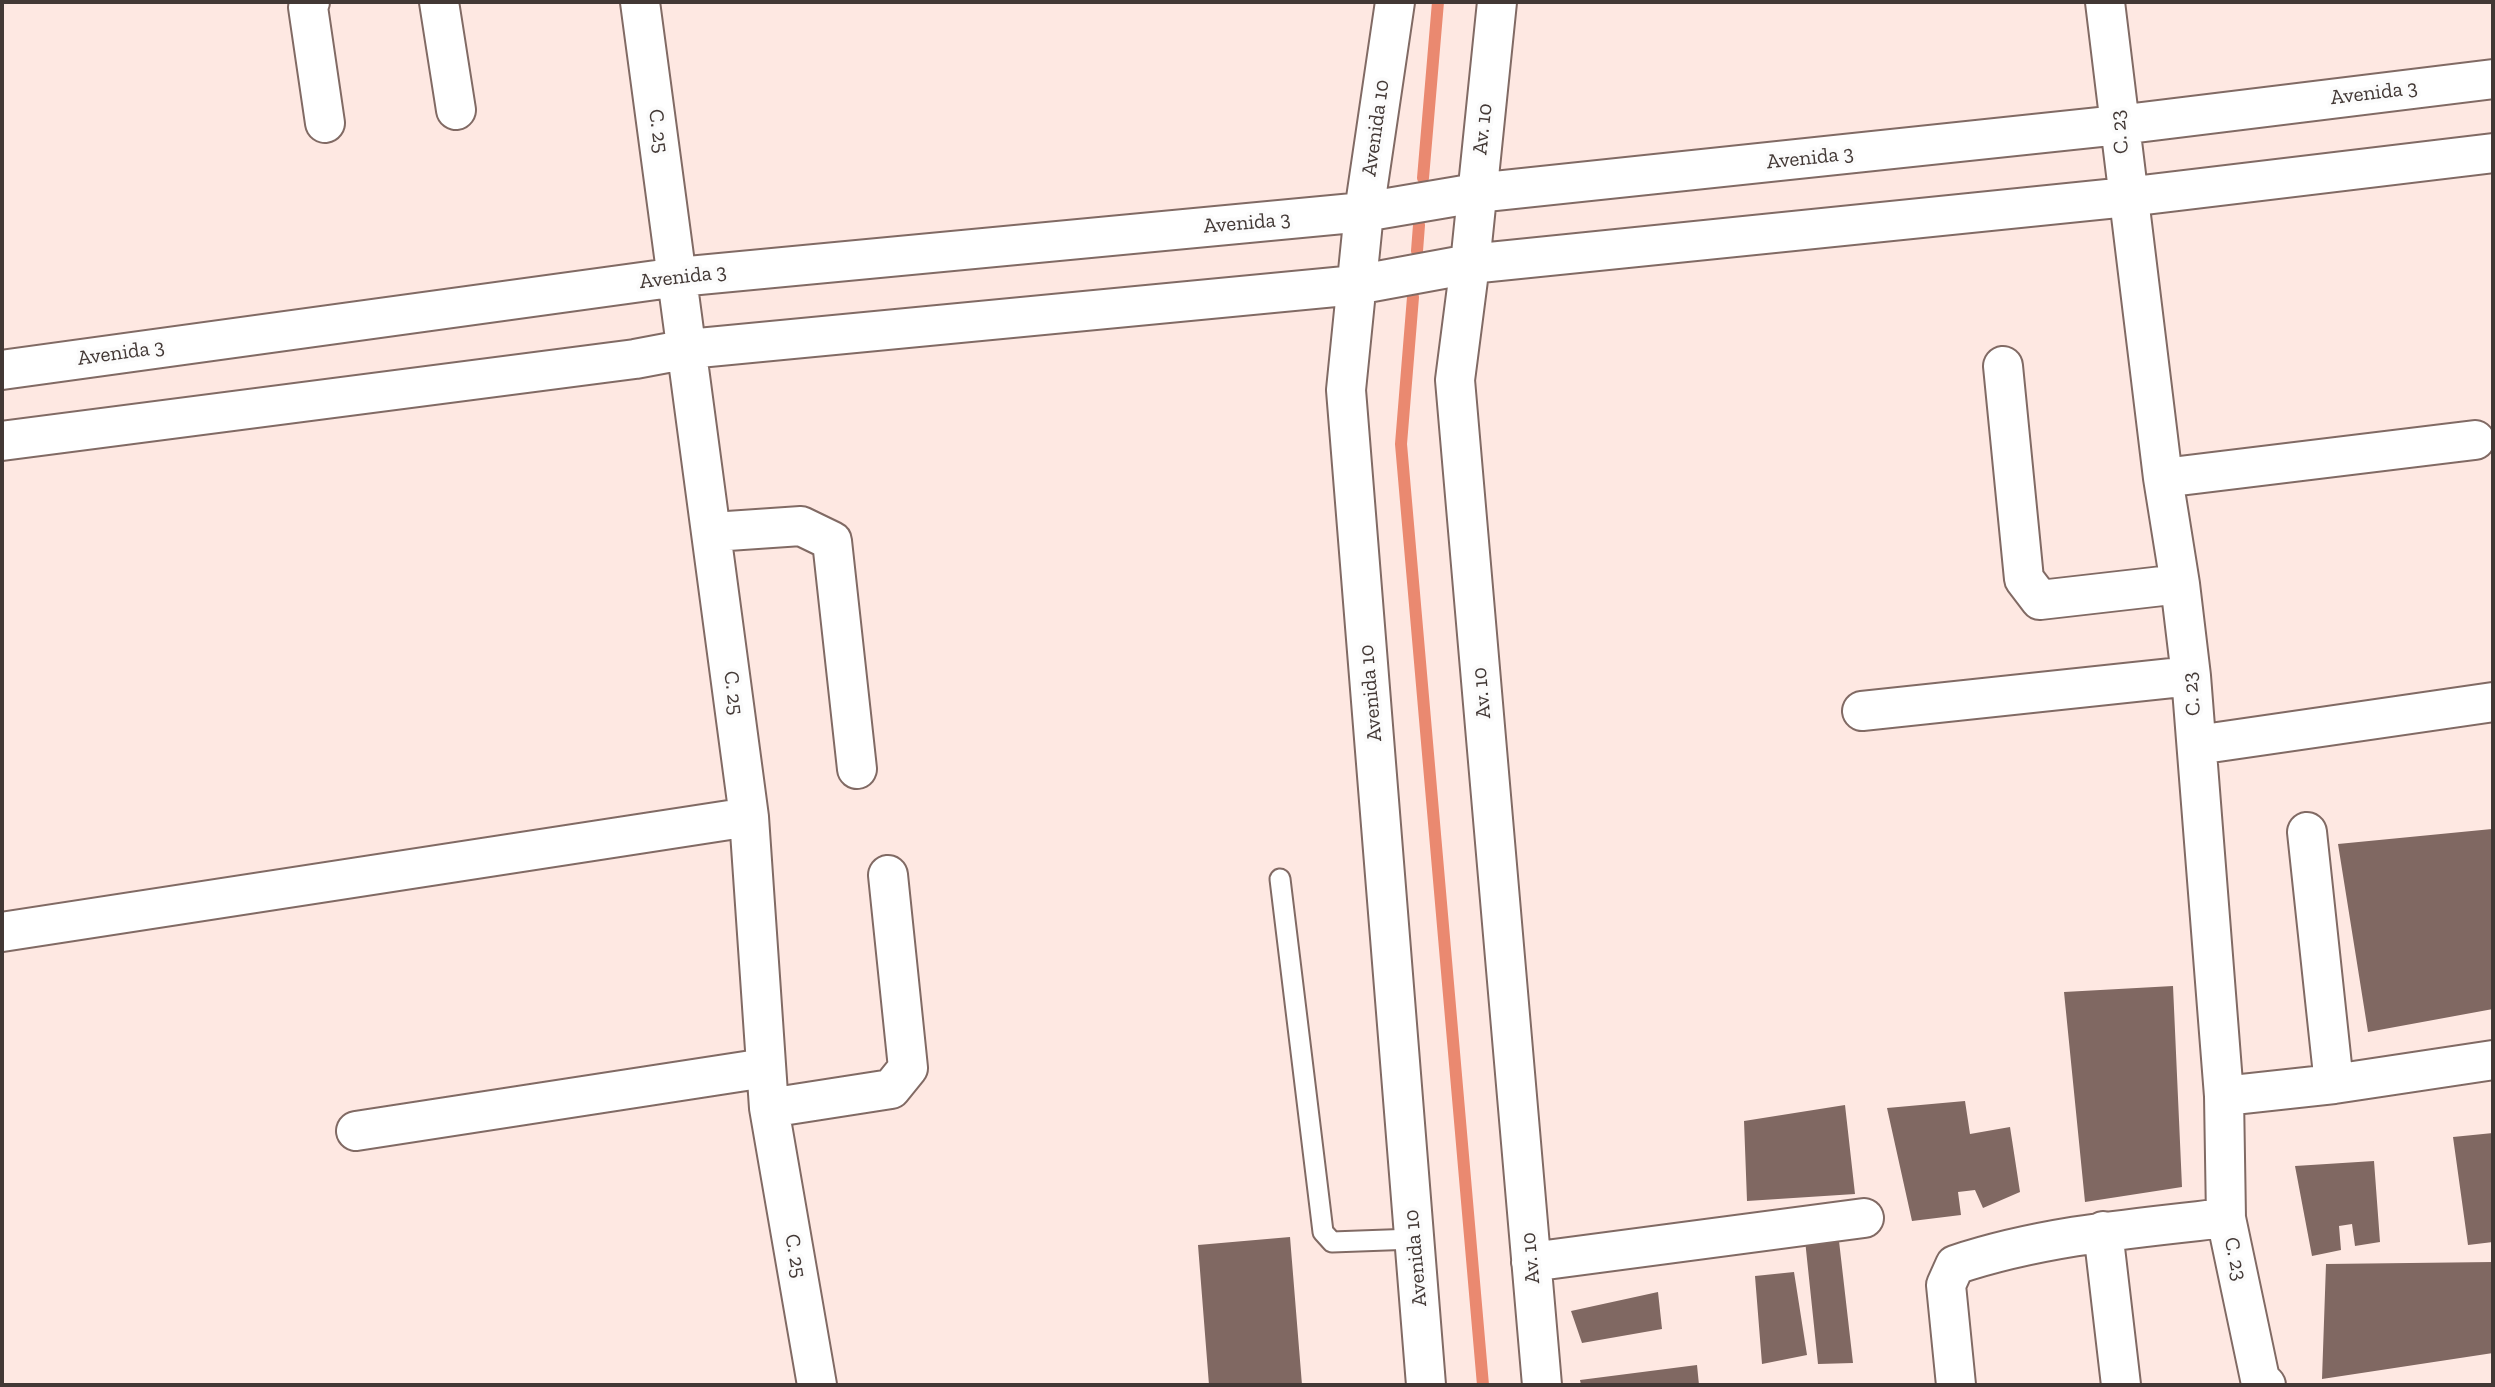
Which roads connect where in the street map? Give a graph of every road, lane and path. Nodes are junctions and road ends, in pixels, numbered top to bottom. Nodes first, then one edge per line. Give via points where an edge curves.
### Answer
1 (310, 2) edge
2 (439, 2) edge
3 (640, 2) edge
4 (1395, 2) edge
5 (1497, 2) edge
6 (2105, 2) edge
7 (2493, 79) edge
8 (456, 110) dead end
9 (325, 123) dead end
10 (2119, 125) junction
11 (2493, 153) edge
12 (1476, 193) junction
13 (2127, 197) junction
14 (1364, 212) junction
15 (1470, 264) junction
16 (678, 277) junction
17 (1356, 285) junction
18 (688, 349) junction
19 (2003, 366) dead end
20 (2, 370) edge
21 (2475, 440) dead end
22 (2, 441) edge
23 (2163, 478) junction
24 (713, 532) junction
25 (2180, 584) junction
26 (2191, 676) junction
27 (2493, 702) edge
28 (1862, 711) dead end
29 (2197, 745) junction
30 (857, 769) dead end
31 (749, 817) junction
32 (2308, 832) dead end
33 (888, 874) dead end
34 (1280, 879) dead end
35 (2, 932) edge
36 (2493, 1060) edge
37 (765, 1068) junction
38 (2334, 1084) junction
39 (2224, 1097) junction
40 (769, 1108) junction
41 (356, 1131) dead end
42 (1864, 1218) dead end
43 (2226, 1218) junction
44 (2103, 1231) junction
45 (1414, 1239) junction
46 (1531, 1262) junction
47 (817, 1385) edge
48 (1426, 1385) edge
49 (1542, 1385) edge
50 (1956, 1385) edge
51 (2120, 1385) edge
52 (2266, 1385) edge

1 - 9 street
2 - 8 street
3 - 16 street, C. 25
4 - 14 street, Avenida 10
5 - 12 street, Av. 10
6 - 10 street, C. 23
7 - 10 street, Avenida 3
10 - 12 street, Avenida 3
10 - 13 street, C. 23
11 - 13 street
12 - 14 street, Avenida 3
12 - 15 street, Av. 10
13 - 15 street
13 - 23 street, C. 23
14 - 16 street, Avenida 3
14 - 17 street, Avenida 10
15 - 17 street
15 - 46 street, Av. 10 via 1455,380
16 - 18 street, C. 25
16 - 20 street, Avenida 3
17 - 18 street
17 - 45 street, Avenida 10 via 1346,390
18 - 22 street
18 - 24 street, C. 25
19 - 25 street via 2024,579 2040,600
21 - 23 street
23 - 25 street, C. 23
24 - 30 street via 801,526 832,541
24 - 31 street, C. 25
25 - 26 street, C. 23
26 - 28 street
26 - 29 street, C. 23
27 - 29 street
29 - 39 street, C. 23
31 - 35 street
31 - 37 street, C. 25
32 - 38 street
33 - 40 street via 908,1068 891,1089
34 - 45 lane via 1323,1232 1332,1242
36 - 38 street
37 - 40 street, C. 25
37 - 41 street
38 - 39 street
39 - 43 street, C. 23
40 - 47 street, C. 25
42 - 46 street
43 - 44 street
43 - 52 street, C. 23 via 2260,1379
44 - 50 street via 1955,1265 1946,1285
44 - 51 street
45 - 48 street, Avenida 10
46 - 49 street, Av. 10

